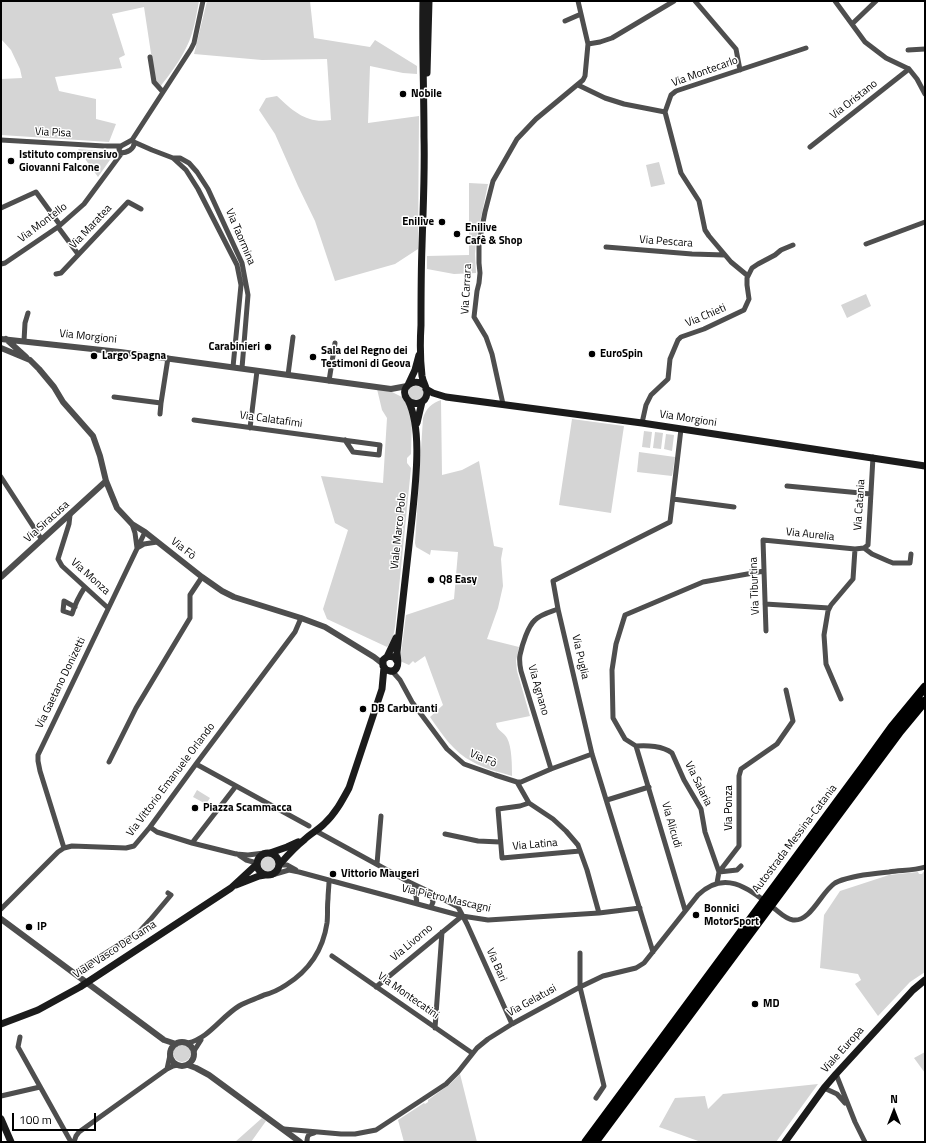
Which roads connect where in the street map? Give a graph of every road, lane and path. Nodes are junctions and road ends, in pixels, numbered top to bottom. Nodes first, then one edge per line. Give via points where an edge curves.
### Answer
1 (203, 1) edge
2 (423, 1) edge
3 (429, 1) edge
4 (578, 1) edge
5 (674, 1) edge
6 (695, 1) edge
7 (835, 1) edge
8 (876, 1) edge
9 (581, 14) junction
10 (565, 21) dead end
11 (852, 24) junction
12 (588, 44) junction
13 (806, 48) dead end
14 (925, 49) edge
15 (908, 50) dead end
16 (150, 57) dead end
17 (909, 69) junction
18 (740, 70) junction
19 (578, 85) junction
20 (163, 92) junction
21 (925, 94) edge
22 (665, 112) junction
23 (424, 137) junction
24 (1, 140) edge
25 (133, 141) junction
26 (104, 146) junction
27 (121, 146) junction
28 (810, 147) dead end
29 (132, 149) junction
30 (152, 150) junction
31 (120, 153) junction
32 (173, 158) junction
33 (1, 208) edge
34 (141, 209) dead end
35 (925, 222) edge
36 (59, 226) junction
37 (793, 244) dead end
38 (866, 244) dead end
39 (606, 247) dead end
40 (78, 254) junction
41 (725, 255) junction
42 (1, 264) edge
43 (56, 274) dead end
44 (748, 276) junction
45 (28, 313) dead end
46 (293, 337) dead end
47 (4, 339) edge
48 (22, 341) junction
49 (420, 341) junction
50 (336, 343) dead end
51 (1, 348) edge
52 (18, 350) junction
53 (168, 358) junction
54 (234, 358) junction
55 (243, 359) junction
56 (30, 360) junction
57 (233, 367) junction
58 (242, 368) junction
59 (257, 371) junction
60 (288, 375) junction
61 (329, 381) junction
62 (407, 385) junction
63 (425, 387) junction
64 (390, 389) junction
65 (114, 397) dead end
66 (446, 397) junction
67 (406, 398) junction
68 (423, 401) junction
69 (161, 403) junction
70 (503, 404) junction
71 (160, 414) dead end
72 (194, 420) dead end
73 (642, 423) junction
74 (250, 428) junction
75 (681, 429) junction
76 (416, 433) junction
77 (345, 440) junction
78 (873, 457) junction
79 (925, 466) edge
80 (1, 477) edge
81 (106, 481) junction
82 (787, 486) dead end
83 (871, 494) junction
84 (673, 499) junction
85 (734, 506) dead end
86 (70, 515) junction
87 (132, 524) junction
88 (145, 532) junction
89 (42, 540) junction
90 (763, 540) joint
91 (157, 542) junction
92 (137, 548) junction
93 (864, 548) junction
94 (855, 549) junction
95 (911, 554) dead end
96 (764, 571) junction
97 (1, 576) edge
98 (202, 577) junction
99 (84, 587) junction
100 (765, 604) junction
101 (74, 607) dead end
102 (108, 608) junction
103 (829, 608) junction
104 (558, 609) junction
105 (301, 618) junction
106 (399, 631) junction
107 (766, 631) dead end
108 (384, 662) junction
109 (396, 666) junction
110 (925, 687) edge
111 (382, 689) junction
112 (786, 690) dead end
113 (841, 699) dead end
114 (921, 699) edge
115 (636, 746) junction
116 (592, 754) junction
117 (109, 762) dead end
118 (196, 764) junction
119 (551, 769) junction
120 (517, 782) junction
121 (236, 786) junction
122 (649, 787) junction
123 (607, 800) junction
124 (529, 803) junction
125 (381, 816) dead end
126 (309, 826) dead end
127 (150, 827) junction
128 (316, 831) junction
129 (445, 834) dead end
130 (304, 840) junction
131 (500, 842) junction
132 (192, 843) junction
133 (64, 848) junction
134 (580, 851) junction
135 (267, 853) junction
136 (236, 854) junction
137 (246, 860) junction
138 (257, 864) junction
139 (377, 864) junction
140 (280, 865) junction
141 (741, 866) dead end
142 (925, 867) edge
143 (299, 872) junction
144 (719, 872) junction
145 (246, 873) junction
146 (269, 875) junction
147 (329, 881) junction
148 (409, 882) junction
149 (717, 883) junction
150 (231, 888) junction
151 (168, 892) dead end
152 (430, 892) junction
153 (417, 904) junction
154 (431, 907) junction
155 (1, 908) edge
156 (640, 908) junction
157 (685, 910) junction
158 (599, 913) junction
159 (462, 916) junction
160 (1, 919) edge
161 (442, 932) junction
162 (653, 952) junction
163 (580, 953) dead end
164 (332, 956) dead end
165 (74, 974) junction
166 (925, 980) edge
167 (376, 987) junction
168 (580, 987) junction
169 (3, 1024) edge
170 (512, 1024) junction
171 (435, 1028) junction
172 (20, 1037) dead end
173 (203, 1037) junction
174 (164, 1040) junction
175 (188, 1043) junction
176 (176, 1044) junction
177 (170, 1053) junction
178 (472, 1053) junction
179 (194, 1054) junction
180 (188, 1065) junction
181 (178, 1066) junction
182 (167, 1069) junction
183 (836, 1074) junction
184 (209, 1075) junction
185 (40, 1087) junction
186 (824, 1088) junction
187 (1, 1096) edge
188 (596, 1098) dead end
189 (851, 1112) junction
190 (1, 1119) edge
191 (284, 1129) junction
192 (319, 1132) junction
193 (864, 1141) edge
194 (11, 1142) edge
195 (71, 1142) edge
196 (74, 1142) edge
197 (300, 1142) edge
198 (307, 1142) edge
199 (586, 1142) edge
200 (590, 1142) edge
201 (595, 1142) edge
202 (785, 1142) edge

1 - 20 street via 194,43
2 - 23 main road
3 - 23 main road
4 - 9 street
5 - 12 street via 612,38
6 - 18 street via 736,49
7 - 11 street
8 - 11 street
9 - 10 street
9 - 12 street
11 - 17 street via 865,42 876,51
12 - 19 street via 585,76
13 - 18 street, Via Montecarlo
14 - 15 street
16 - 20 street via 154,82
17 - 21 street
17 - 28 street, Via Oristano
18 - 22 street, Via Montecarlo via 676,91 671,95
19 - 22 street via 624,104
19 - 70 street, Via Carrara via 536,119 517,139 493,181 485,212 479,243 480,283 474,317 486,337 492,354
20 - 25 street
22 - 41 street via 681,173 699,201 705,230
23 - 49 main road
24 - 26 street, Via Pisa
25 - 27 street
25 - 29 street via 135,145
25 - 30 street, Via Taormina
26 - 27 street, Via Pisa
26 - 31 street, Via Pisa
27 - 31 street
29 - 30 street, Via Taormina
29 - 31 street
30 - 32 street, Via Taormina
31 - 36 street, Via Montello via 84,204
32 - 54 street, Via Taormina via 186,170 198,189 237,265 241,285
32 - 55 street, Via Taormina via 180,158 189,163 198,172 242,263 248,295
33 - 36 street via 36,192
34 - 40 street, Via Maratea via 128,202
35 - 38 street
36 - 40 street
36 - 42 street, Via Montello
37 - 44 street via 752,268
39 - 41 street, Via Pescara
40 - 43 street, Via Maratea via 62,273
41 - 44 street
44 - 73 street, Via Chieti via 750,299 744,310 678,340 670,359 668,379 651,395
45 - 48 street
46 - 60 street
47 - 48 street, Via Morgioni
47 - 52 street, Via Fò
48 - 52 street
48 - 53 street, Via Morgioni
49 - 62 main road via 415,370
49 - 63 main road via 422,378
50 - 61 street
51 - 56 street
52 - 56 street, Via Fò
53 - 57 street, Via Morgioni
53 - 69 street
54 - 55 street
54 - 57 street, Via Taormina
55 - 58 street, Via Taormina
56 - 81 street, Via Fò via 93,436
57 - 58 street, Via Morgioni
58 - 59 street, Via Morgioni
59 - 60 street, Via Morgioni
59 - 74 street
60 - 61 street, Via Morgioni
61 - 64 street, Via Morgioni
62 - 63 main road via 420,382
62 - 64 street
62 - 67 main road via 404,392
63 - 66 main road
63 - 68 main road via 427,395
64 - 67 street
65 - 69 street
66 - 68 main road
66 - 70 main road, Via Morgioni
67 - 68 main road via 414,404
67 - 76 main road via 412,409
68 - 76 main road via 418,414
69 - 71 street
70 - 73 main road, Via Morgioni
72 - 74 street, Via Calatafimi
73 - 75 main road, Via Morgioni
74 - 77 street, Via Calatafimi
75 - 78 main road, Via Morgioni
75 - 84 street, Via Puglia
76 - 106 main road, Viale Marco Polo via 414,491
77 - 77 street, Via Calatafimi via 380,445 379,455 353,452
78 - 79 main road, Via Morgioni
78 - 83 street, Via Catania
80 - 89 street
81 - 86 street, Via Siracusa
81 - 87 street, Via Fò via 117,508
82 - 83 street
83 - 93 street, Via Catania via 868,545
84 - 85 street
84 - 104 street, Via Puglia via 670,522 553,581
86 - 89 street, Via Siracusa
86 - 99 street, Via Monza via 58,559
87 - 88 street, Via Fò
87 - 92 street
88 - 91 street, Via Fò
88 - 92 street, Via Gaetano Donizetti
89 - 97 street, Via Siracusa
90 - 94 street, Via Aurelia
90 - 96 street, Via Tiburtina
91 - 92 street
91 - 98 street, Via Fò
92 - 102 street, Via Gaetano Donizetti
93 - 94 street
93 - 95 street via 893,563 910,563
94 - 103 street via 852,579
96 - 100 street, Via Tiburtina
96 - 115 street via 703,582 625,615 616,644 612,670 613,718 625,739
98 - 105 street, Via Fò via 234,597
98 - 117 street via 190,595 190,618 136,708
99 - 101 street
99 - 102 street, Via Monza
100 - 103 street
100 - 107 street, Via Tiburtina
102 - 133 street, Via Gaetano Donizetti via 38,755 40,771
103 - 113 street via 824,635 826,664
104 - 116 street, Via Puglia
104 - 119 street, Via Agnano via 534,621 527,632 519,663
105 - 108 street, Via Fò via 325,627
105 - 118 street, Via Vittorio Emanuele Orlando via 295,632
106 - 108 main road
106 - 109 main road, Viale Marco Polo
108 - 109 main road via 387,670
108 - 109 main road via 392,656 395,658
108 - 111 main road
109 - 111 main road
109 - 120 street, Via Fò via 400,680 412,702 447,749 464,764
110 - 114 highway, Autostrada Messina-Catania
111 - 128 main road via 349,788 334,813
112 - 144 street, Via Ponza via 793,721 777,744 741,769 738,846
114 - 199 highway, Autostrada Messina-Catania via 892,727
114 - 200 highway
114 - 201 highway, Autostrada Messina-Catania via 900,731
115 - 122 street, Via Alicudi
115 - 144 street, Via Salaria via 648,745 672,753 701,808 705,832
116 - 119 street
116 - 123 street, Via Puglia
118 - 121 street
118 - 127 street, Via Vittorio Emanuele Orlando
119 - 120 street
120 - 124 street
121 - 126 street
121 - 132 street
122 - 123 street
122 - 157 street, Via Alicudi
123 - 156 street, Via Puglia
124 - 131 street, Via Latina via 498,809
124 - 134 street via 566,831
125 - 139 street
127 - 132 street via 157,832
127 - 133 street, Via Vittorio Emanuele Orlando via 134,846 126,848
128 - 130 main road
128 - 139 street, Via Bari
129 - 131 street via 478,841
130 - 135 main road
130 - 140 main road
131 - 134 street, Via Latina via 502,858
132 - 136 street
133 - 155 street
134 - 158 street
135 - 136 street
135 - 138 main road via 259,858
135 - 140 main road via 278,857
136 - 137 street
137 - 138 street
137 - 145 street
138 - 145 main road
138 - 146 main road via 258,870
139 - 148 street, Via Bari
140 - 143 street via 287,865
140 - 146 main road via 277,871
141 - 144 street via 737,870
142 - 149 street via 845,879 834,884 810,913 800,919 785,917 740,885
143 - 146 street via 290,870
143 - 147 street, Via Pietro Mascagni
144 - 149 street, Via Salaria
145 - 150 main road
146 - 150 main road via 259,876
147 - 153 street, Via Pietro Mascagni
147 - 173 street via 327,923 322,944 310,965 287,984 239,1006
148 - 152 street, Via Bari
148 - 153 street via 416,892
149 - 157 street, Via Gelatusi via 704,890
150 - 169 main road, Viale Vasco De Gama via 80,987 38,1010
151 - 165 street via 171,895 139,932
152 - 154 street via 433,902
152 - 159 street, Via Bari via 458,907
153 - 154 street, Via Pietro Mascagni
154 - 159 street, Via Pietro Mascagni
156 - 158 street, Via Pietro Mascagni
156 - 162 street, Via Puglia
157 - 162 street, Via Gelatusi
158 - 159 street, Via Pietro Mascagni via 488,920
159 - 161 street, Via Livorno
159 - 170 street, Via Bari
160 - 165 street
161 - 167 street, Via Livorno
161 - 171 street
162 - 168 street, Via Gelatusi via 636,968 603,976
163 - 168 street
164 - 167 street, Via Montecatini
165 - 174 street
166 - 183 main road, Viale Europa
167 - 171 street, Via Montecatini
168 - 170 street, Via Gelatusi
168 - 188 street via 604,1086
170 - 178 street, Via Gelatusi via 482,1043
171 - 178 street, Via Montecatini
172 - 185 street via 18,1047
173 - 175 street
173 - 179 street via 197,1044
174 - 176 street
174 - 177 street
175 - 176 street
175 - 179 street via 192,1046
176 - 177 street
177 - 181 street via 172,1061
177 - 182 street
178 - 192 street, Via Gelatusi via 446,1084 376,1130 355,1134
179 - 180 street
179 - 184 street
180 - 181 street
180 - 184 street
181 - 182 street
182 - 196 street via 79,1132
183 - 186 main road, Viale Europa
183 - 189 street
184 - 191 street
185 - 187 street
185 - 195 street
186 - 189 street via 837,1094
186 - 202 main road, Viale Europa
189 - 193 street
190 - 194 main road
191 - 192 street, Via Gelatusi
191 - 197 street
192 - 198 street via 310,1133

